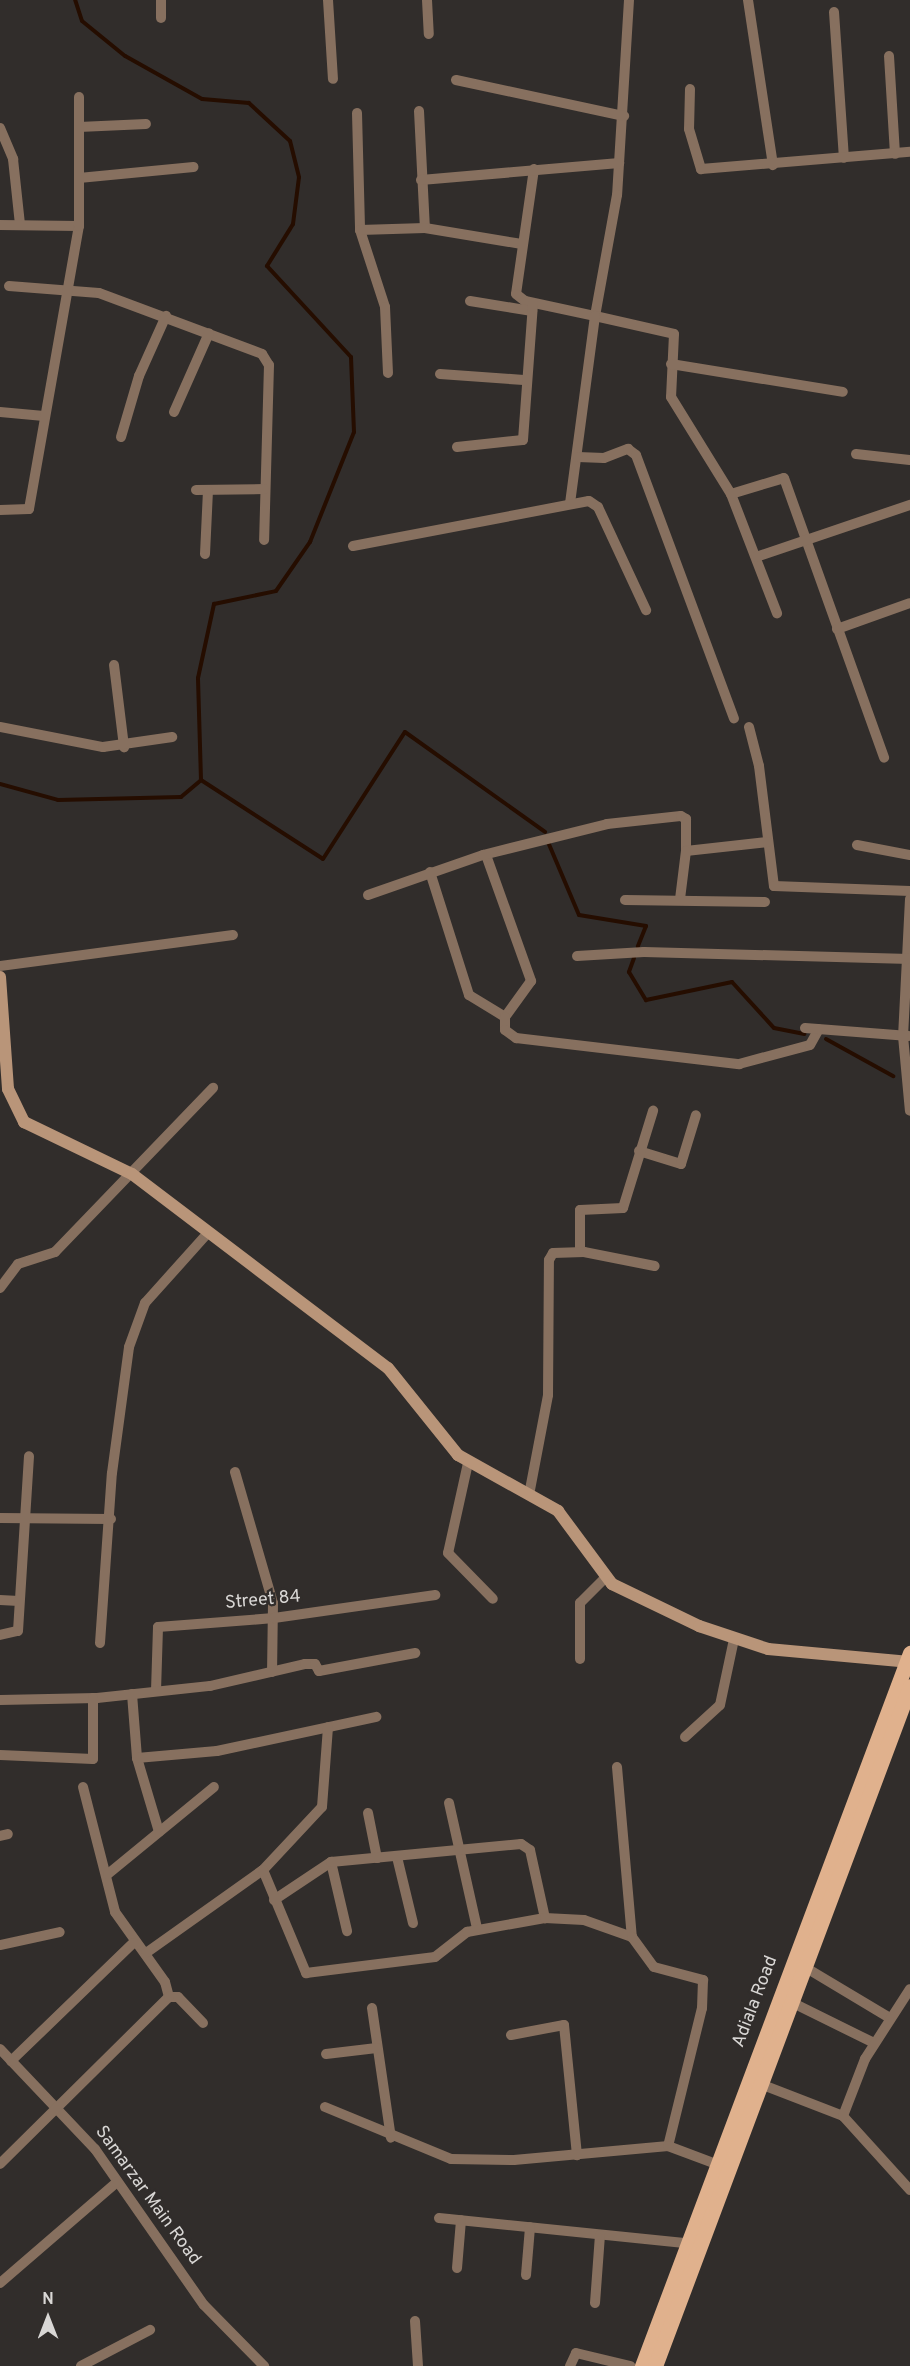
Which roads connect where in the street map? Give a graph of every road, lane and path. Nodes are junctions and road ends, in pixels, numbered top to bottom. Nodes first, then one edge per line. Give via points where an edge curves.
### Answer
1 (161, 0) edge
2 (328, 0) edge
3 (427, 0) edge
4 (629, 0) edge
5 (748, 0) edge
6 (834, 12) dead end
7 (161, 18) dead end
8 (429, 34) dead end
9 (888, 56) dead end
10 (333, 79) dead end
11 (456, 80) dead end
12 (690, 89) dead end
13 (79, 97) dead end
14 (419, 111) dead end
15 (357, 113) dead end
16 (624, 116) junction
17 (146, 124) dead end
18 (79, 127) junction
19 (0, 128) edge
20 (910, 152) edge
21 (895, 153) junction
22 (844, 158) junction
23 (619, 163) junction
24 (773, 165) junction
25 (193, 166) dead end
26 (534, 169) junction
27 (79, 178) junction
28 (421, 180) junction
29 (0, 225) edge
30 (20, 225) junction
31 (79, 226) junction
32 (425, 228) junction
33 (360, 230) junction
34 (522, 244) junction
35 (9, 286) dead end
36 (69, 290) junction
37 (470, 302) dead end
38 (533, 307) junction
39 (166, 316) junction
40 (595, 316) junction
41 (209, 333) junction
42 (671, 364) junction
43 (388, 373) dead end
44 (441, 374) dead end
45 (524, 380) junction
46 (843, 392) dead end
47 (0, 412) edge
48 (174, 412) dead end
49 (44, 416) junction
50 (121, 437) dead end
51 (457, 447) dead end
52 (856, 454) dead end
53 (578, 457) junction
54 (910, 460) edge
55 (264, 489) junction
56 (196, 490) dead end
57 (208, 490) junction
58 (731, 494) junction
59 (570, 503) junction
60 (910, 505) edge
61 (0, 510) edge
62 (264, 540) dead end
63 (804, 540) junction
64 (353, 546) dead end
65 (205, 554) dead end
66 (756, 557) junction
67 (910, 603) edge
68 (646, 610) dead end
69 (777, 613) dead end
70 (837, 629) junction
71 (114, 665) dead end
72 (734, 718) dead end
73 (0, 727) edge
74 (749, 727) dead end
75 (172, 737) dead end
76 (124, 747) junction
77 (884, 758) dead end
78 (768, 842) junction
79 (857, 845) dead end
80 (686, 851) junction
81 (486, 855) junction
82 (910, 855) edge
83 (430, 872) junction
84 (910, 891) edge
85 (368, 895) dead end
86 (680, 899) junction
87 (910, 899) edge
88 (626, 900) dead end
89 (765, 902) dead end
90 (233, 935) dead end
91 (577, 956) dead end
92 (909, 959) edge
93 (0, 966) edge
94 (0, 977) edge
95 (505, 1017) junction
96 (805, 1028) dead end
97 (819, 1029) junction
98 (906, 1036) edge
99 (213, 1088) dead end
100 (653, 1111) dead end
101 (910, 1112) edge
102 (696, 1115) dead end
103 (639, 1151) junction
104 (132, 1174) junction
105 (207, 1233) junction
106 (580, 1252) junction
107 (655, 1266) dead end
108 (0, 1288) edge
109 (29, 1456) dead end
110 (468, 1463) junction
111 (235, 1472) dead end
112 (529, 1495) junction
113 (0, 1518) edge
114 (111, 1519) junction
115 (27, 1520) junction
116 (605, 1578) junction
117 (435, 1595) dead end
118 (493, 1599) dead end
119 (0, 1600) edge
120 (19, 1601) junction
121 (274, 1618) junction
122 (0, 1635) edge
123 (734, 1638) junction
124 (100, 1643) dead end
125 (415, 1653) dead end
126 (580, 1659) dead end
127 (909, 1659) edge
128 (272, 1672) junction
129 (910, 1686) edge
130 (156, 1691) junction
131 (132, 1694) junction
132 (93, 1698) junction
133 (0, 1700) edge
134 (376, 1717) dead end
135 (328, 1727) junction
136 (685, 1737) dead end
137 (0, 1755) edge
138 (137, 1758) junction
139 (617, 1767) dead end
140 (83, 1787) dead end
141 (213, 1787) dead end
142 (449, 1803) dead end
143 (368, 1813) dead end
144 (159, 1832) junction
145 (460, 1850) junction
146 (397, 1857) junction
147 (377, 1858) junction
148 (331, 1862) junction
149 (263, 1870) junction
150 (108, 1874) junction
151 (274, 1900) junction
152 (545, 1918) junction
153 (412, 1923) dead end
154 (477, 1928) junction
155 (347, 1931) dead end
156 (60, 1932) dead end
157 (632, 1937) junction
158 (133, 1942) junction
159 (0, 1945) edge
160 (146, 1953) junction
161 (804, 1966) junction
162 (910, 1989) edge
163 (168, 1997) junction
164 (789, 2001) junction
165 (372, 2008) dead end
166 (890, 2018) junction
167 (203, 2023) dead end
168 (511, 2035) dead end
169 (874, 2043) junction
170 (377, 2048) junction
171 (0, 2049) edge
172 (326, 2054) dead end
173 (11, 2061) junction
174 (758, 2083) junction
175 (59, 2107) junction
176 (325, 2107) dead end
177 (843, 2116) junction
178 (391, 2138) junction
179 (668, 2146) junction
180 (577, 2154) junction
181 (0, 2164) edge
182 (716, 2164) junction
183 (117, 2182) junction
184 (910, 2190) edge
185 (438, 2218) dead end
186 (461, 2220) junction
187 (530, 2227) junction
188 (600, 2235) junction
189 (687, 2243) junction
190 (457, 2268) dead end
191 (526, 2275) dead end
192 (0, 2283) edge
193 (595, 2303) dead end
194 (415, 2321) dead end
195 (150, 2330) dead end
196 (260, 2365) edge
197 (81, 2366) edge
198 (418, 2366) edge
199 (570, 2366) edge
200 (630, 2366) edge
201 (642, 2366) edge
202 (655, 2366) edge

1 - 7 street
2 - 10 street
3 - 8 street
4 - 16 street
5 - 24 street
6 - 22 street
9 - 21 street
11 - 16 street
12 - 24 street via 690,129 701,169
13 - 18 street
14 - 28 street
15 - 33 street
16 - 23 street
17 - 18 street
18 - 27 street
19 - 30 street via 13,159
20 - 21 street
21 - 22 street
22 - 24 street
23 - 26 street
23 - 40 street
25 - 27 street
26 - 28 street
26 - 34 street
27 - 31 street
28 - 32 street
29 - 30 street
30 - 31 street
31 - 36 street
32 - 33 street
32 - 34 street
33 - 43 street via 385,307
34 - 38 street via 516,294
35 - 36 street
36 - 39 street via 99,293
36 - 49 street
37 - 38 street
38 - 40 street
38 - 45 street
39 - 41 street
39 - 50 street via 139,376
40 - 42 street via 668,330 675,338
40 - 53 street
41 - 48 street
41 - 55 street via 262,354 269,365
42 - 46 street
42 - 58 street via 671,397
44 - 45 street
45 - 51 street via 523,440
47 - 49 street
49 - 61 street via 29,509
52 - 54 street
53 - 59 street
53 - 72 street via 604,458 628,449 636,455
55 - 57 street
55 - 62 street
56 - 57 street
57 - 65 street
58 - 63 street via 784,478
58 - 66 street
59 - 64 street
59 - 68 street via 589,501 598,507
60 - 63 street
63 - 66 street
63 - 70 street
66 - 69 street
67 - 70 street
70 - 77 street
71 - 76 street
73 - 76 street via 78,744
74 - 78 street
75 - 76 street
78 - 80 street
78 - 84 street via 774,886
79 - 82 street
80 - 81 street via 686,819 671,816 607,824
80 - 86 street
81 - 83 street
81 - 95 street via 531,981
83 - 85 street
83 - 95 street via 469,995
86 - 88 street
86 - 89 street
87 - 92 street
90 - 93 street
91 - 92 street via 644,952
92 - 98 street
94 - 104 main road via 8,1089 16,1112 42,1133
95 - 97 street via 505,1030 516,1038 739,1064 810,1045
96 - 97 street
97 - 98 street
98 - 101 street
99 - 104 street
100 - 103 street
102 - 103 street via 681,1164
103 - 106 street via 620,1211 582,1206
104 - 105 main road
104 - 108 street via 55,1252 18,1264
105 - 110 main road via 388,1368
105 - 114 street via 145,1303 129,1347 112,1473
106 - 107 street
106 - 112 street via 553,1253 549,1260 548,1395
109 - 115 street
110 - 112 main road
110 - 118 street via 448,1553
111 - 121 street
112 - 116 main road via 558,1511
113 - 115 street
114 - 115 street
114 - 124 street
115 - 120 street
116 - 123 main road via 621,1590
116 - 126 street via 580,1603
117 - 121 street, Street 84
119 - 120 street
120 - 122 street via 18,1631
121 - 128 street
121 - 130 street, Street 84 via 158,1627
123 - 127 main road via 793,1653
123 - 136 street via 720,1705
125 - 128 street via 319,1671 311,1663
127 - 182 main road, Adiala Road
128 - 130 street
129 - 161 main road, Adiala Road
130 - 131 street
131 - 132 street
131 - 138 street
132 - 133 street
132 - 137 street via 93,1759
134 - 135 street
135 - 138 street via 217,1751
135 - 149 street via 322,1807
138 - 144 street
139 - 157 street
140 - 150 street
141 - 144 street
142 - 145 street
143 - 147 street
144 - 150 street
145 - 146 street
145 - 152 street via 526,1846
145 - 154 street
146 - 147 street
146 - 153 street
147 - 148 street
148 - 151 street
148 - 155 street
149 - 151 street
149 - 160 street
150 - 158 street via 115,1912
151 - 154 street via 302,1967 314,1975 435,1957
152 - 154 street
152 - 157 street via 584,1920
156 - 159 street
157 - 179 street via 654,1967 703,1980 702,2008
158 - 160 street
158 - 173 street
160 - 163 street
161 - 164 main road, Adiala Road
161 - 166 street
162 - 166 street
163 - 167 street via 178,1997
163 - 175 street
164 - 169 street
164 - 174 main road, Adiala Road
165 - 170 street
166 - 169 street
168 - 180 street via 564,2025
169 - 177 street
170 - 172 street
170 - 178 street
171 - 173 street, Samarzar Main Road
173 - 175 street, Samarzar Main Road
174 - 177 street
174 - 202 main road, Adiala Road
175 - 181 street
175 - 183 street, Samarzar Main Road
176 - 178 street
177 - 184 street
178 - 180 street via 451,2159
179 - 180 street
179 - 182 street
182 - 189 main road, Adiala Road
183 - 192 street
183 - 196 street, Samarzar Main Road via 204,2305
185 - 186 street
186 - 187 street
186 - 190 street
187 - 188 street
187 - 191 street
188 - 189 street
188 - 193 street
189 - 201 main road, Adiala Road
194 - 198 street
195 - 197 street
199 - 200 street via 576,2353

